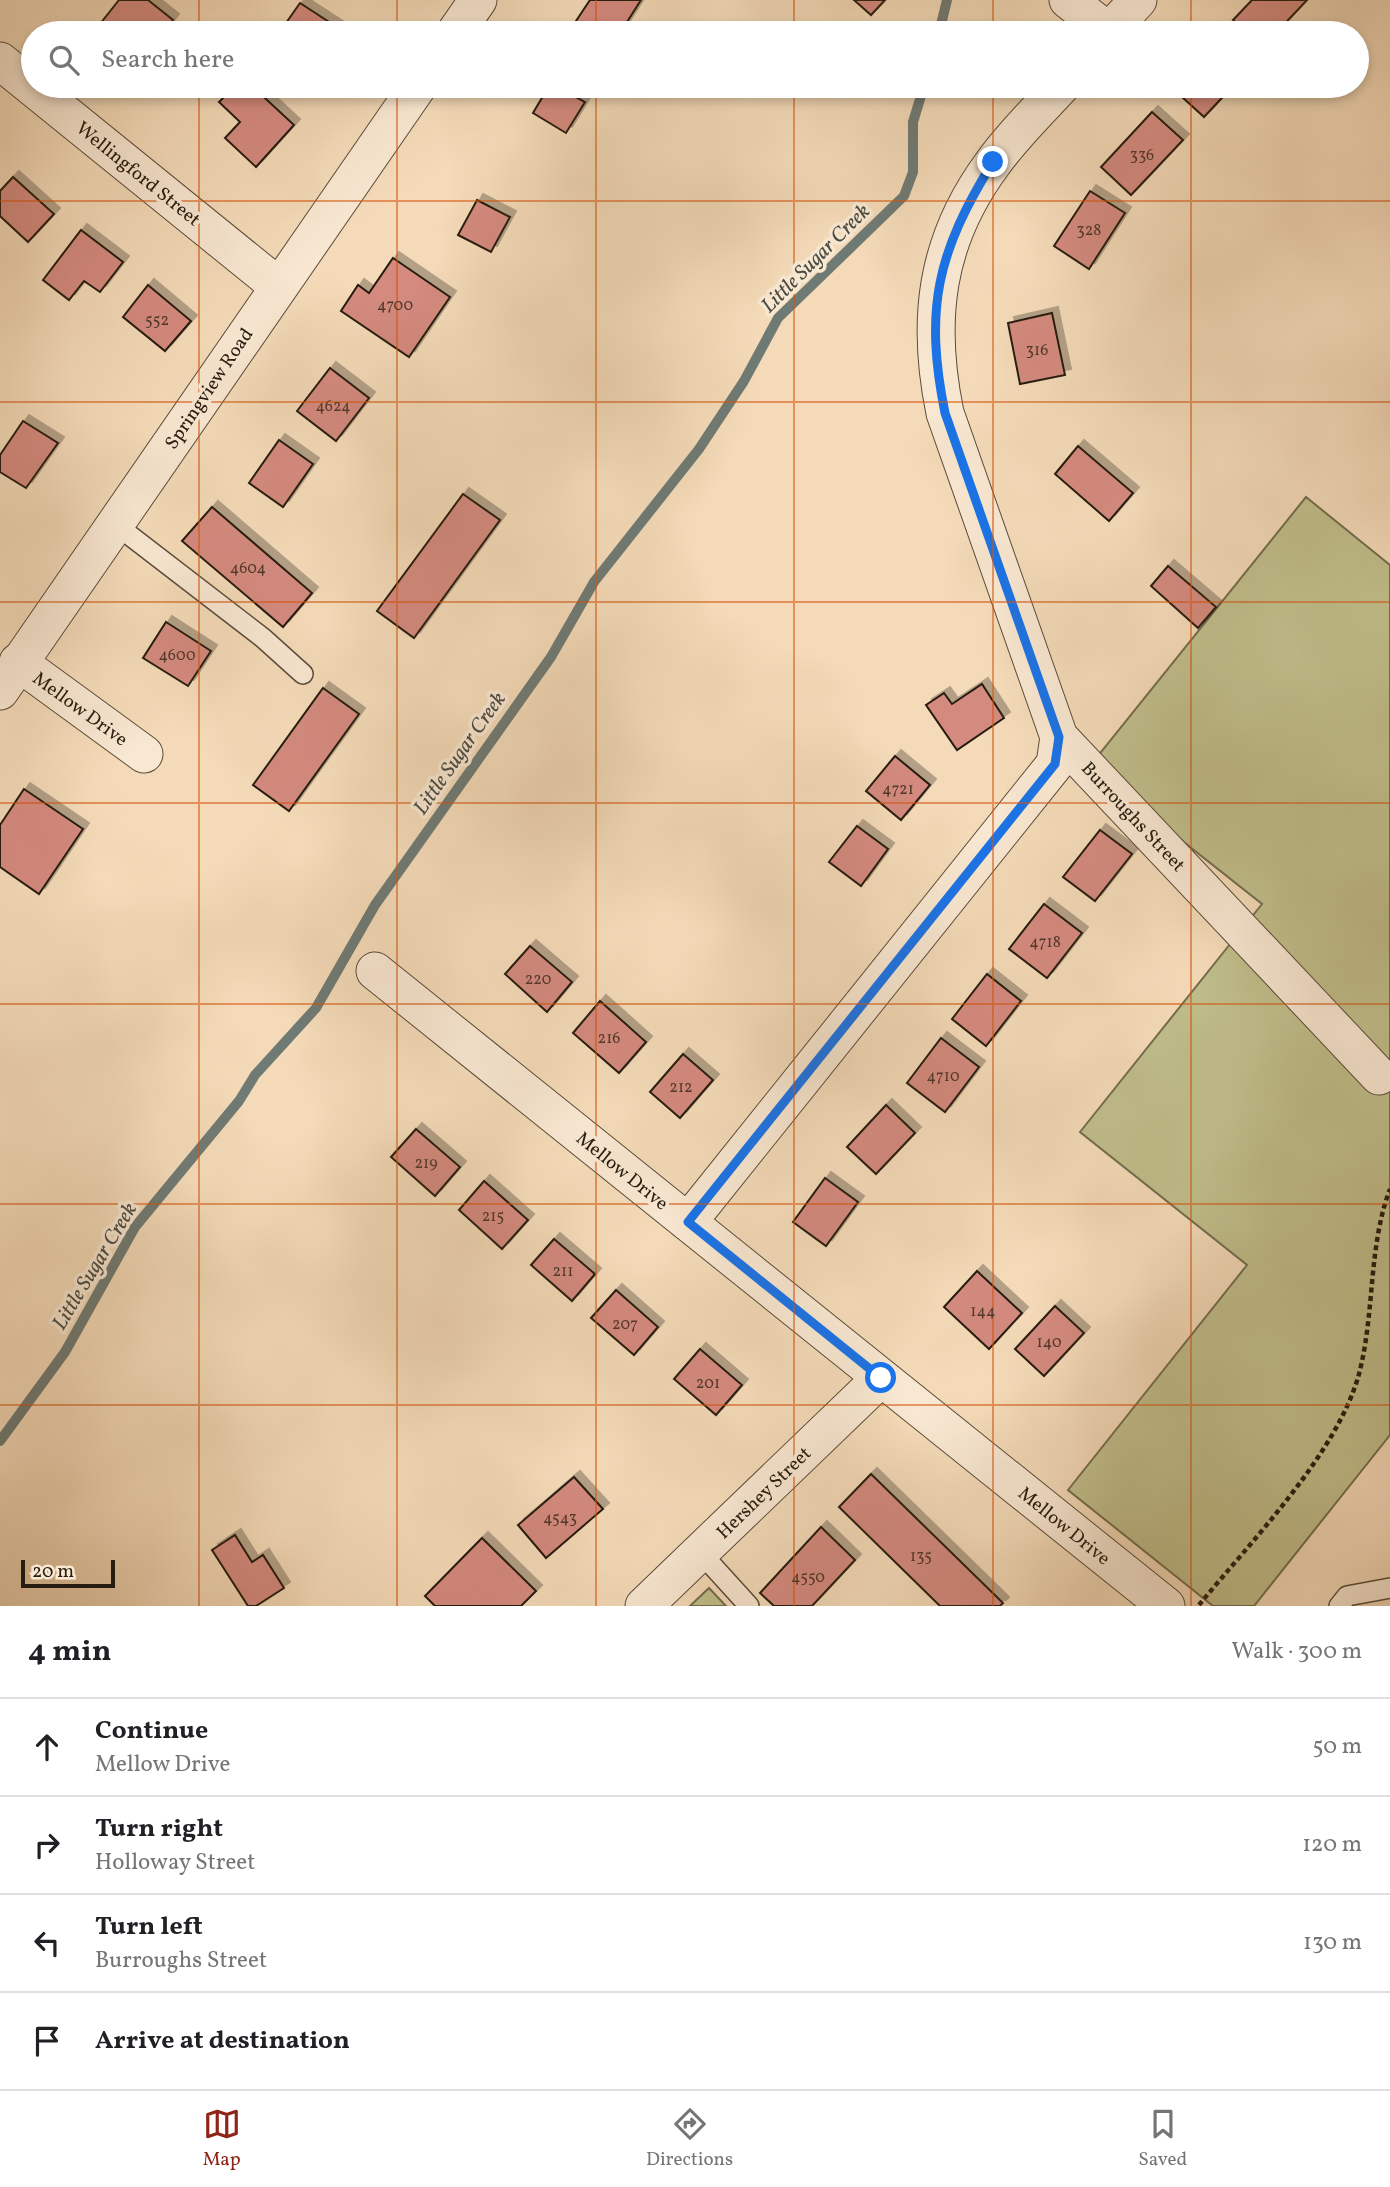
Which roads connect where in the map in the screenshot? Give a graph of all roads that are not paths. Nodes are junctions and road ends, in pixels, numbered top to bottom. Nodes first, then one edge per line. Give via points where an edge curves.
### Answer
1 (478, 0) edge
2 (1068, 0) edge
3 (1138, 0) edge
4 (463, 21) edge
5 (1093, 21) edge
6 (1119, 21) edge
7 (0, 61) edge
8 (21, 78) edge
9 (46, 98) edge
10 (410, 98) edge
11 (1050, 98) edge
12 (278, 286) junction
13 (115, 524) junction
14 (303, 674) dead end
15 (9, 677) edge
16 (1059, 737) junction
17 (144, 754) dead end
18 (375, 971) dead end
19 (1379, 1076) dead end
20 (688, 1222) junction
21 (881, 1378) junction
22 (700, 1552) junction
23 (1390, 1588) edge
24 (644, 1606) edge
25 (749, 1606) edge
26 (1166, 1606) edge
27 (1339, 1606) edge

1 - 4 street
2 - 5 street
3 - 6 street
7 - 8 street, Wellingford Street
9 - 12 street, Wellingford Street
10 - 12 street, Springview Road
11 - 16 street, Burroughs Street via 993,162 966,205 947,251 934,320 935,367 945,413
12 - 13 street, Springview Road
13 - 14 lane
13 - 15 street, Springview Road
15 - 17 street, Mellow Drive
16 - 19 street, Burroughs Street
16 - 20 street via 1055,764
18 - 20 street, Mellow Drive
20 - 21 street, Mellow Drive
21 - 22 street, Hershey Street
21 - 26 street, Mellow Drive
22 - 24 street, Hershey Street
22 - 25 lane
23 - 27 lane via 1347,1596

